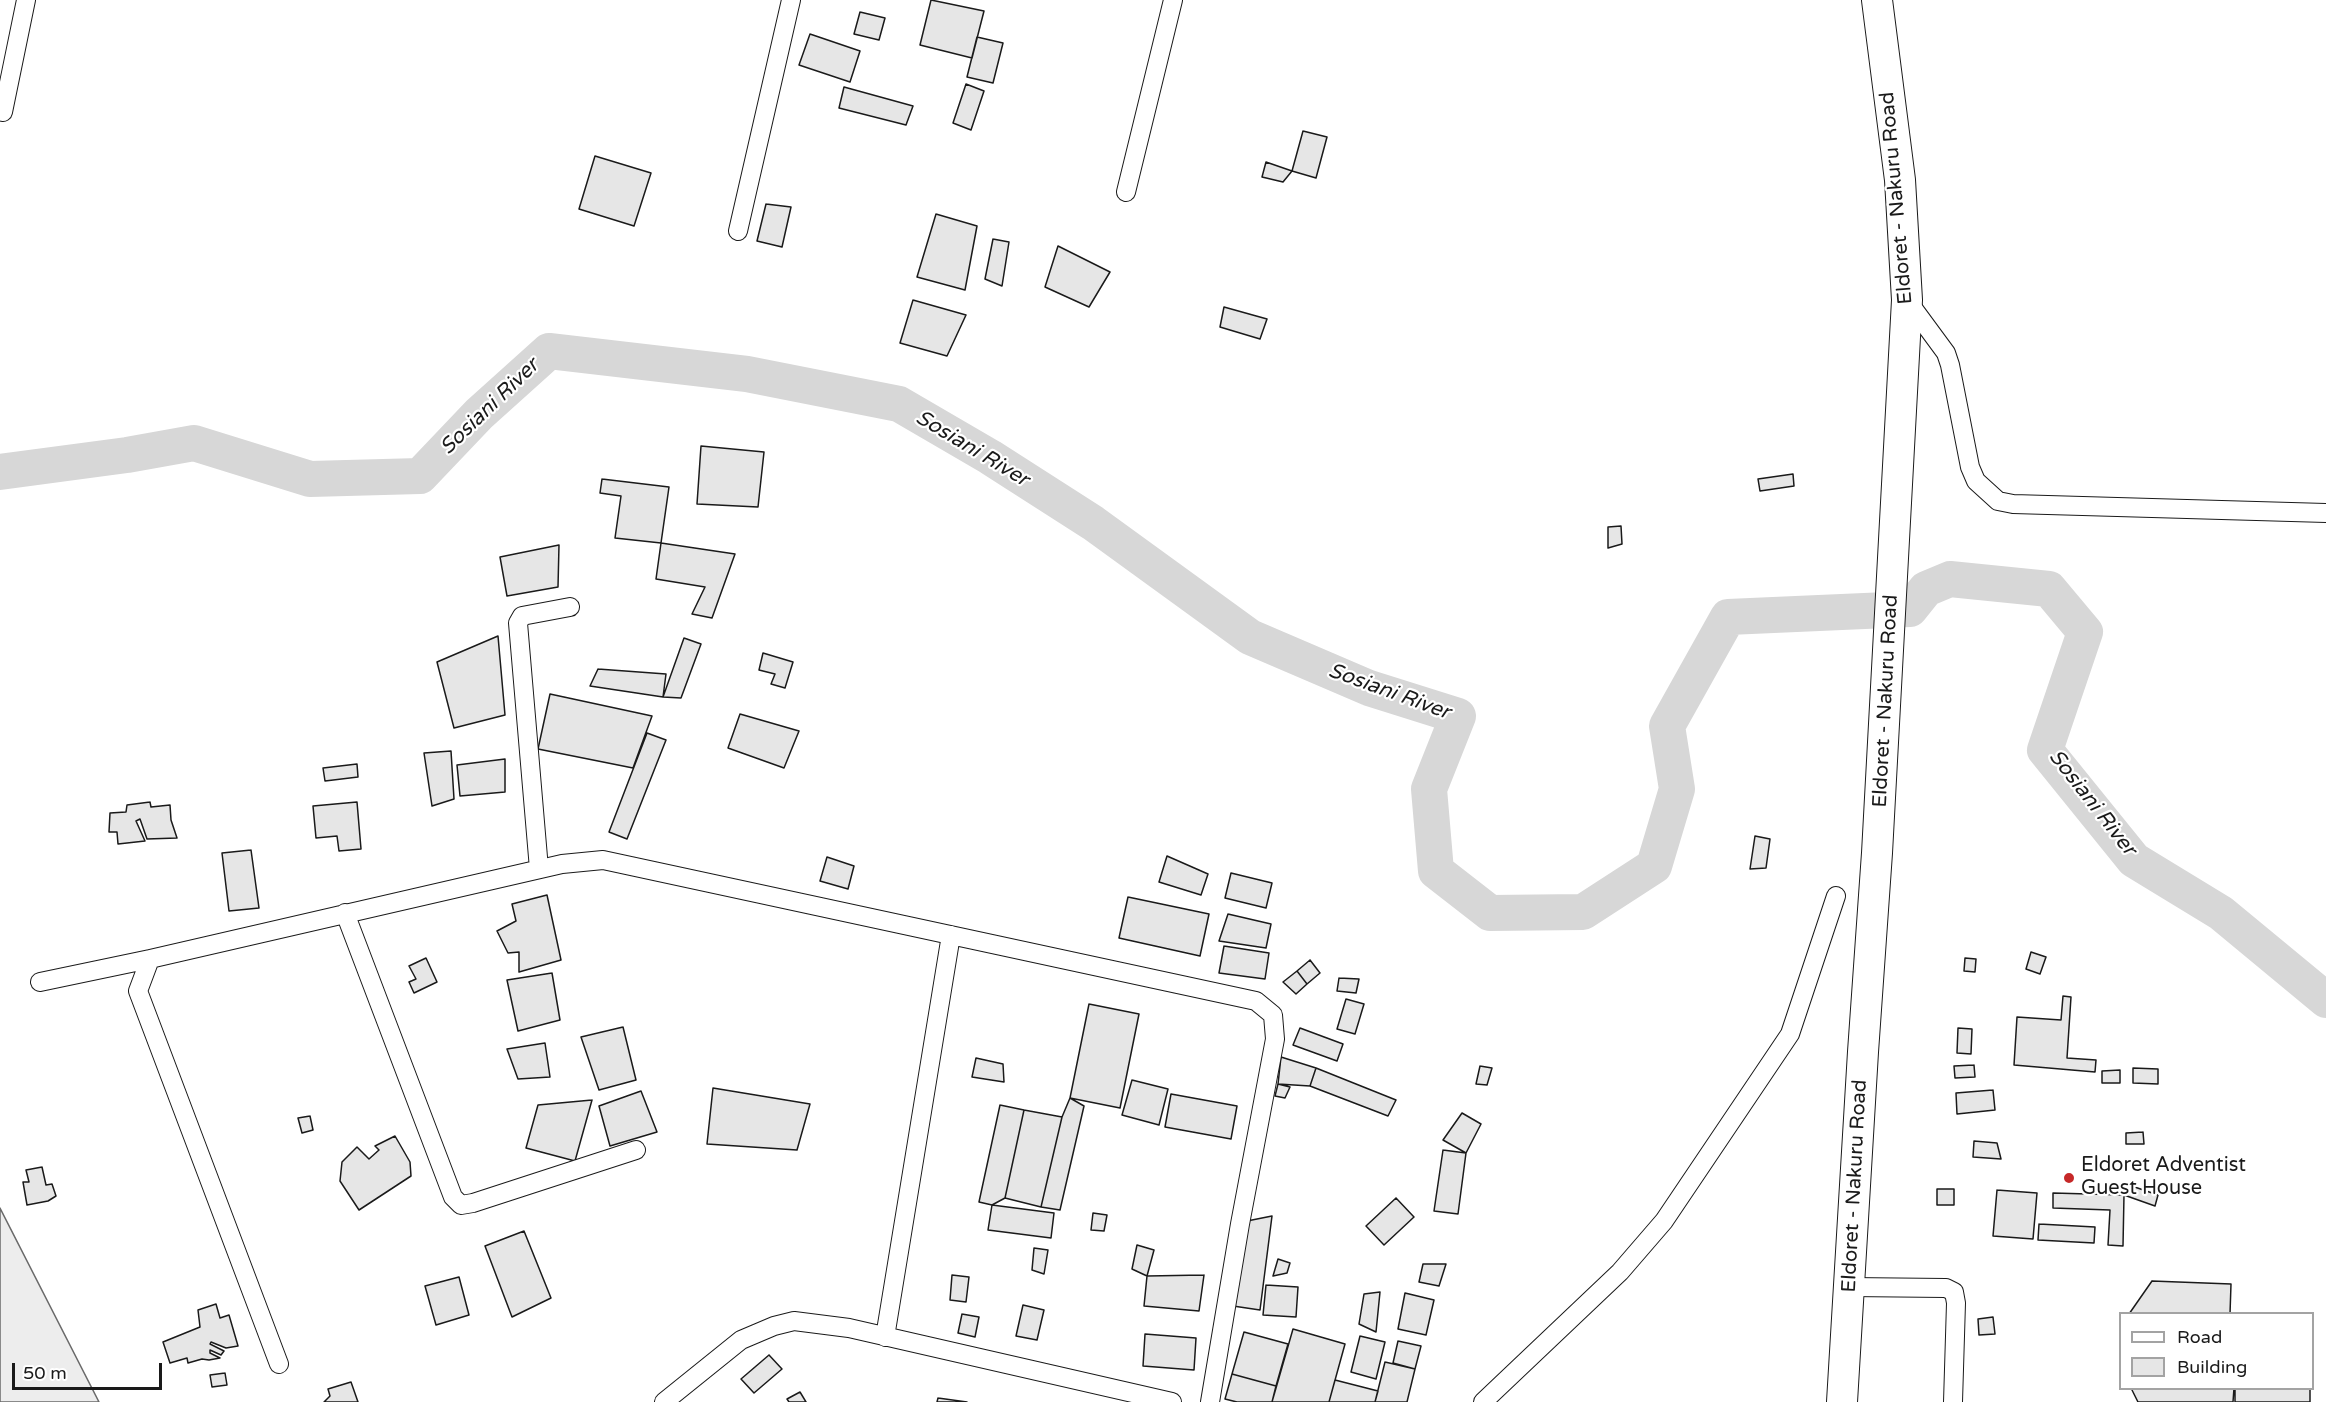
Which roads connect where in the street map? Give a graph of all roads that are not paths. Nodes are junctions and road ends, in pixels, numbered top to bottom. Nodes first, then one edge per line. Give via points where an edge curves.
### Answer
1 (26, 0) edge
2 (791, 0) edge
3 (1173, 0) edge
4 (1877, 0) edge
5 (3, 112) dead end
6 (1126, 192) dead end
7 (738, 231) dead end
8 (1907, 300) junction
9 (2326, 513) edge
10 (570, 607) dead end
11 (539, 869) junction
12 (1836, 896) dead end
13 (345, 913) junction
14 (951, 935) junction
15 (150, 959) junction
16 (40, 981) dead end
17 (636, 1150) dead end
18 (1849, 1287) junction
19 (885, 1337) junction
20 (279, 1364) dead end
21 (664, 1402) edge
22 (1172, 1402) edge
23 (1210, 1402) edge
24 (1483, 1402) edge
25 (1842, 1402) edge
26 (1953, 1402) edge

1 - 5 street
2 - 7 street
3 - 6 street
4 - 8 highway, Eldoret - Nakuru Road via 1900,180
8 - 9 street via 1946,353 1970,466 1976,481 1998,501
8 - 18 highway, Eldoret - Nakuru Road
10 - 11 street via 522,616 518,623
11 - 13 street
11 - 14 street via 603,860
12 - 24 street via 1790,1034 1664,1221 1620,1272
13 - 15 street
13 - 17 street via 453,1197 461,1205
14 - 19 street
14 - 23 street via 1237,995 1256,1001 1273,1015 1274,1048
15 - 16 street
15 - 20 street via 138,991
18 - 25 highway, Eldoret - Nakuru Road
18 - 26 street via 1946,1288 1954,1292
19 - 21 street via 794,1321 774,1326 741,1340
19 - 22 street

